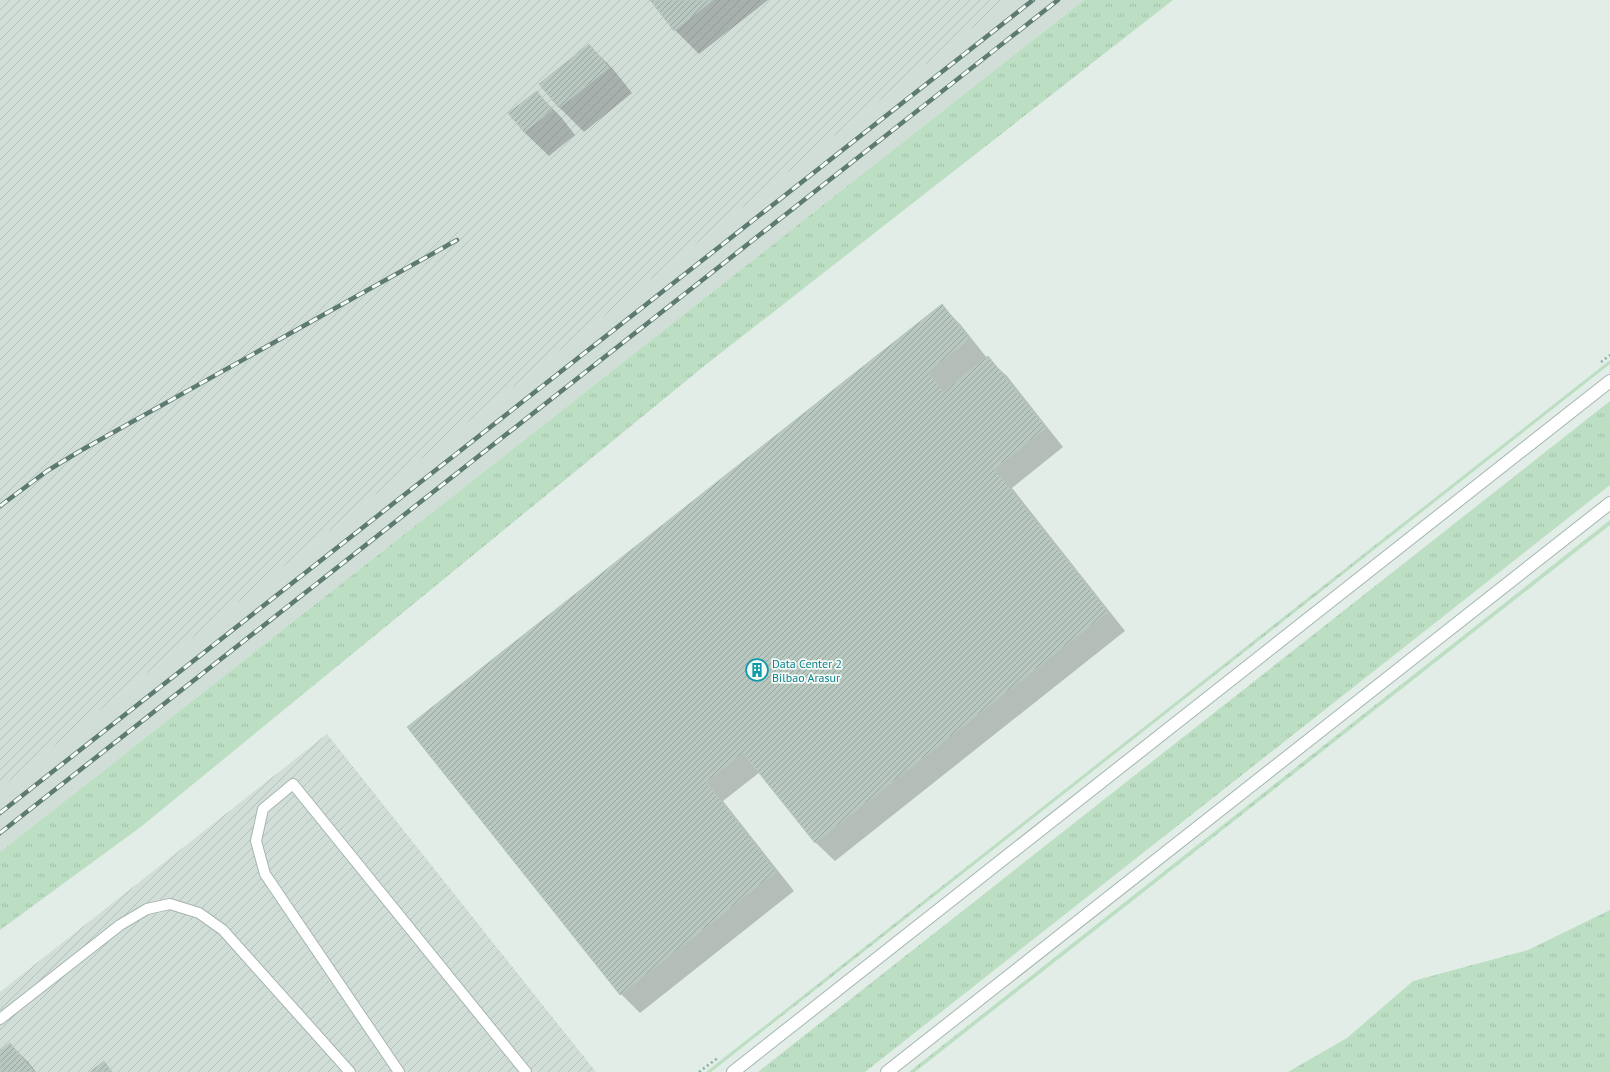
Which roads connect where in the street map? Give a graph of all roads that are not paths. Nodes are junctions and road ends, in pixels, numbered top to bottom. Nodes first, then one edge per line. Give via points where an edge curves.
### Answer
1 (1610, 381) edge
2 (1610, 503) edge
3 (0, 1019) edge
4 (350, 1072) edge
5 (398, 1072) edge
6 (526, 1072) edge
7 (733, 1072) edge
8 (887, 1072) edge

1 - 7 street
2 - 8 street
3 - 4 lane via 120,925 147,909 170,904 199,913 223,930
5 - 6 lane via 264,874 256,841 262,809 293,784

